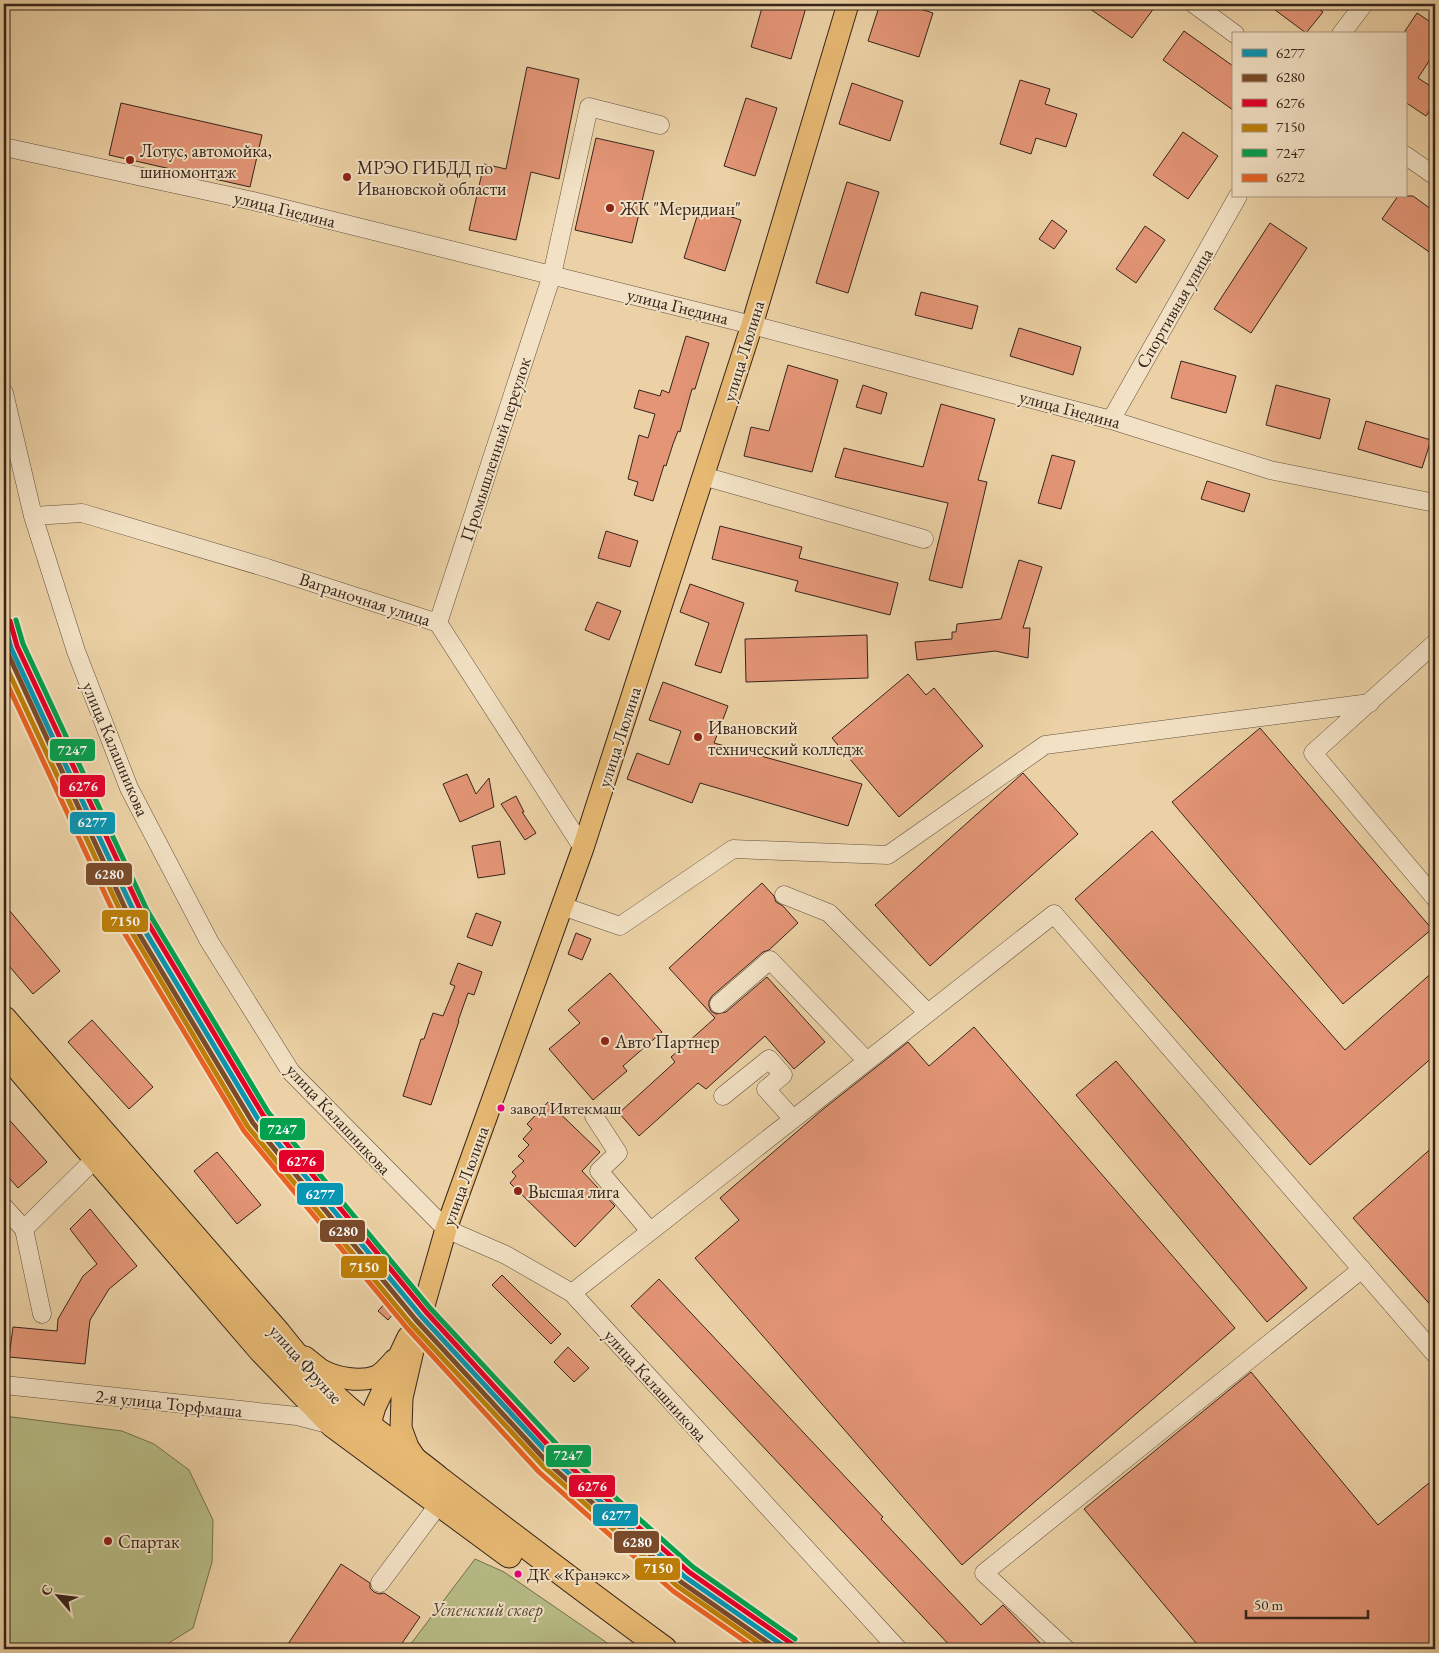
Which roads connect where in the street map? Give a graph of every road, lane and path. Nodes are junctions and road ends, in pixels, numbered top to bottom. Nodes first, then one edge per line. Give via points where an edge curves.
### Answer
1 (848, 4) edge
2 (1194, 4) edge
3 (1364, 4) edge
4 (1232, 32) edge
5 (1343, 32) edge
6 (660, 125) dead end
7 (4, 147) edge
8 (1406, 156) edge
9 (1435, 176) edge
10 (1237, 198) edge
11 (552, 275) junction
12 (752, 325) junction
13 (4, 393) edge
14 (1111, 420) junction
15 (704, 476) junction
16 (1435, 503) edge
17 (33, 516) junction
18 (924, 539) dead end
19 (438, 623) junction
20 (1435, 644) edge
21 (1370, 702) junction
22 (583, 848) junction
23 (784, 895) dead end
24 (1435, 898) edge
25 (562, 906) junction
26 (719, 1004) dead end
27 (928, 1013) junction
28 (4, 1019) edge
29 (9, 1050) edge
30 (867, 1062) junction
31 (723, 1096) dead end
32 (594, 1116) dead end
33 (793, 1119) junction
34 (104, 1150) junction
35 (4, 1207) edge
36 (24, 1229) junction
37 (446, 1229) junction
38 (650, 1231) junction
39 (1362, 1269) junction
40 (572, 1293) junction
41 (42, 1314) dead end
42 (421, 1316) junction
43 (270, 1342) junction
44 (400, 1352) junction
45 (1435, 1354) edge
46 (4, 1385) edge
47 (401, 1409) junction
48 (333, 1425) junction
49 (369, 1427) junction
50 (409, 1469) junction
51 (439, 1504) junction
52 (380, 1583) dead end
53 (638, 1649) edge
54 (664, 1649) edge
55 (898, 1649) edge
56 (1066, 1649) edge

1 - 12 main road, улица Люлина
2 - 4 street
3 - 5 street
6 - 11 street, Промышленный переулок via 589,108
7 - 11 street, улица Гнедина via 253,201
8 - 9 street
10 - 14 street, Спортивная улица
11 - 12 street, улица Гнедина
11 - 19 street, Промышленный переулок
12 - 14 street, улица Гнедина
12 - 15 main road, улица Люлина
13 - 17 street, улица Калашникова
14 - 16 street, улица Гнедина via 1270,470
15 - 18 street
15 - 22 main road, улица Люлина
17 - 19 street, Ваграночная улица via 82,513
17 - 37 street, улица Калашникова via 76,651 129,788 209,941 291,1072
19 - 22 street, Ваграночная улица
20 - 21 street
21 - 24 street via 1314,753
21 - 25 street via 1045,745 888,855 733,849 620,926
22 - 25 main road, улица Люлина
23 - 27 street via 829,913
25 - 37 main road, улица Люлина
26 - 30 street via 770,960
27 - 30 street
27 - 39 street via 1054,914
28 - 29 highway, улица Фрунзе
29 - 34 highway, улица Фрунзе
30 - 33 street
31 - 33 street via 769,1059 783,1075 766,1089
32 - 38 street via 618,1153 599,1171
33 - 38 street
34 - 36 street
34 - 43 highway, улица Фрунзе
35 - 36 street
36 - 41 street
37 - 40 street, улица Калашникова via 506,1255
37 - 42 main road, улица Люлина
38 - 40 street
39 - 45 street
39 - 56 street via 984,1573
40 - 55 street, улица Калашникова
42 - 44 main road
42 - 47 main road, улица Люлина
43 - 44 main road via 321,1370 341,1377 362,1379 377,1376
43 - 48 highway, улица Фрунзе
43 - 49 highway, улица Фрунзе
44 - 49 main road
46 - 48 street, 2-я улица Торфмаша via 297,1416
47 - 49 main road via 387,1423
47 - 50 main road, улица Люлина via 401,1428 408,1447
48 - 50 highway, улица Фрунзе
49 - 50 highway, улица Фрунзе
50 - 51 highway, улица Фрунзе
50 - 54 highway, улица Фрунзе via 532,1552
51 - 52 street
51 - 53 highway, улица Фрунзе

